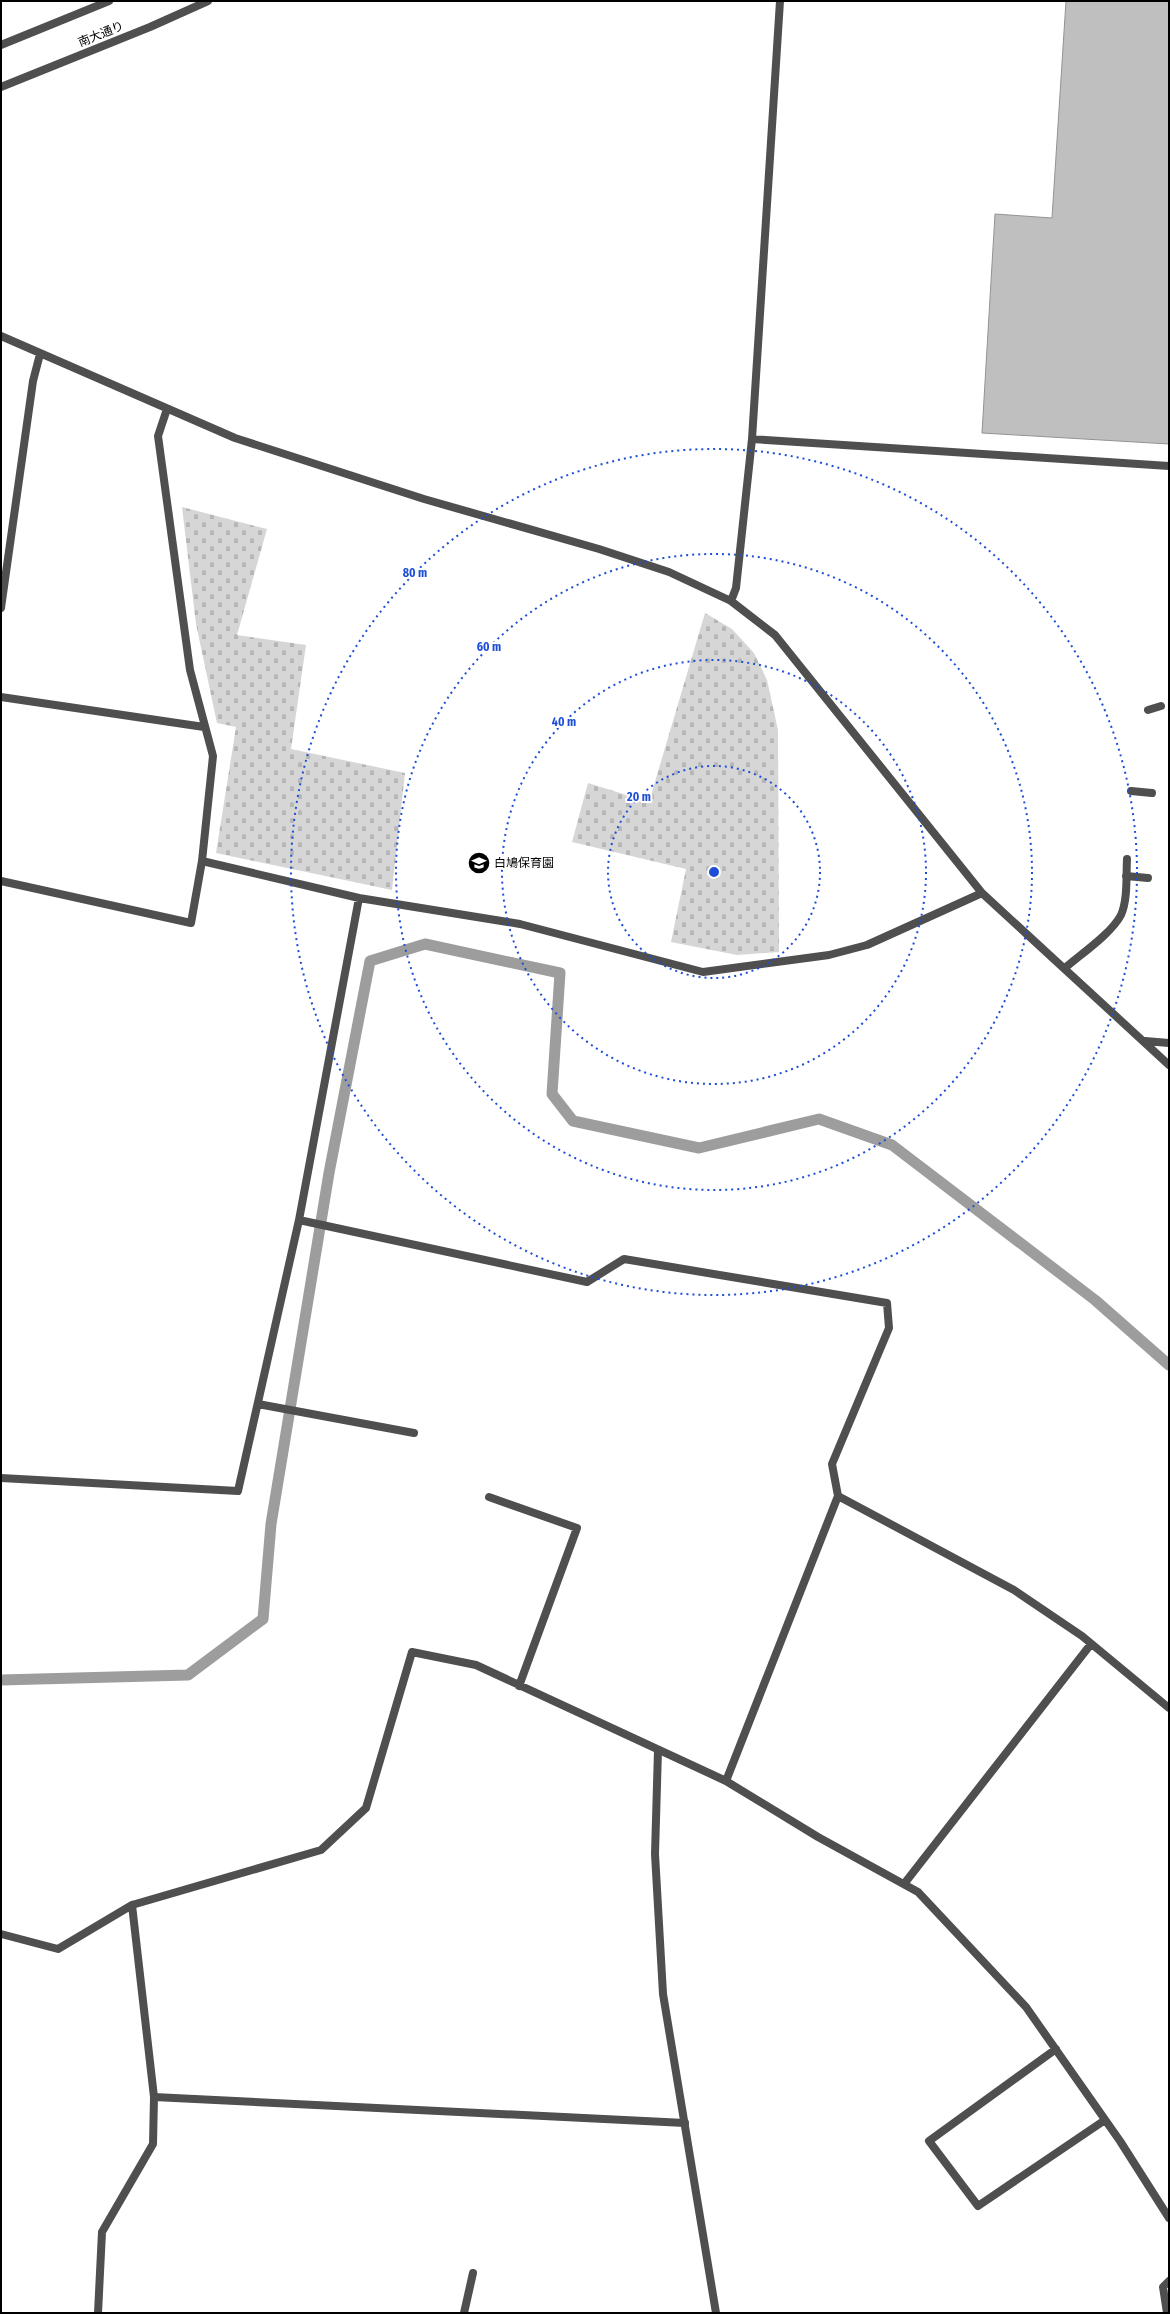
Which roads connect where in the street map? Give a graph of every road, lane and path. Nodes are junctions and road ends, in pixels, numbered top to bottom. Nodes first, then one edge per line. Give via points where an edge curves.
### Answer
1 (109, 1) edge
2 (208, 1) edge
3 (780, 1) edge
4 (1, 45) edge
5 (1, 87) edge
6 (1, 336) edge
7 (40, 354) junction
8 (167, 409) junction
9 (752, 439) junction
10 (1169, 466) edge
11 (731, 601) junction
12 (1, 608) edge
13 (1, 697) edge
14 (1161, 706) dead end
15 (1148, 710) dead end
16 (204, 728) junction
17 (1131, 792) dead end
18 (1152, 793) dead end
19 (1127, 860) dead end
20 (202, 861) junction
21 (1126, 876) junction
22 (1148, 878) dead end
23 (1, 881) edge
24 (982, 893) junction
25 (359, 898) junction
26 (1065, 968) junction
27 (1145, 1041) junction
28 (1169, 1043) edge
29 (1169, 1065) edge
30 (299, 1220) junction
31 (258, 1404) junction
32 (414, 1433) dead end
33 (1, 1478) edge
34 (838, 1496) junction
35 (489, 1497) dead end
36 (1091, 1644) junction
37 (519, 1686) junction
38 (1169, 1708) edge
39 (658, 1750) junction
40 (726, 1781) junction
41 (904, 1884) junction
42 (132, 1905) junction
43 (1, 1934) edge
44 (1056, 2049) junction
45 (154, 2097) junction
46 (1105, 2120) junction
47 (685, 2123) junction
48 (1169, 2218) edge
49 (473, 2274) dead end
50 (1169, 2281) edge
51 (98, 2313) edge
52 (464, 2313) edge
53 (716, 2313) edge
54 (1167, 2313) edge

1 - 4 street
2 - 5 street, 南大通り
3 - 9 street
6 - 7 street
7 - 8 street
7 - 12 street via 33,381
8 - 11 street via 235,438 424,499 599,549 669,572
8 - 16 street via 158,436 190,670
9 - 10 street
9 - 11 street via 736,588
11 - 24 street via 775,635
13 - 16 street
14 - 15 street
16 - 20 street via 213,756
17 - 18 street
19 - 21 street
20 - 23 street via 191,922
20 - 25 street
21 - 22 street
21 - 26 street via 1124,904 1114,924
24 - 25 street via 867,945 829,955 703,972 520,924
24 - 26 street
25 - 30 street
26 - 27 street
27 - 28 street
27 - 29 street
30 - 31 street
30 - 34 street via 587,1282 624,1259 886,1304 889,1328 832,1464
31 - 32 street
31 - 33 street via 238,1491
34 - 36 street via 1014,1590
34 - 40 street
35 - 37 street via 577,1528
36 - 38 street
36 - 41 street
37 - 39 street
37 - 42 street via 476,1665 412,1652 366,1808 321,1850
39 - 40 street
39 - 47 street via 655,1854 663,1994
40 - 41 street via 818,1837
41 - 44 street via 918,1892 1026,2006
42 - 43 street via 58,1949
42 - 45 street
44 - 46 street
44 - 46 street via 930,2141 978,2206
45 - 47 street
45 - 51 street via 153,2144 102,2232
46 - 48 street
47 - 53 street
49 - 52 street
50 - 54 street via 1163,2287

